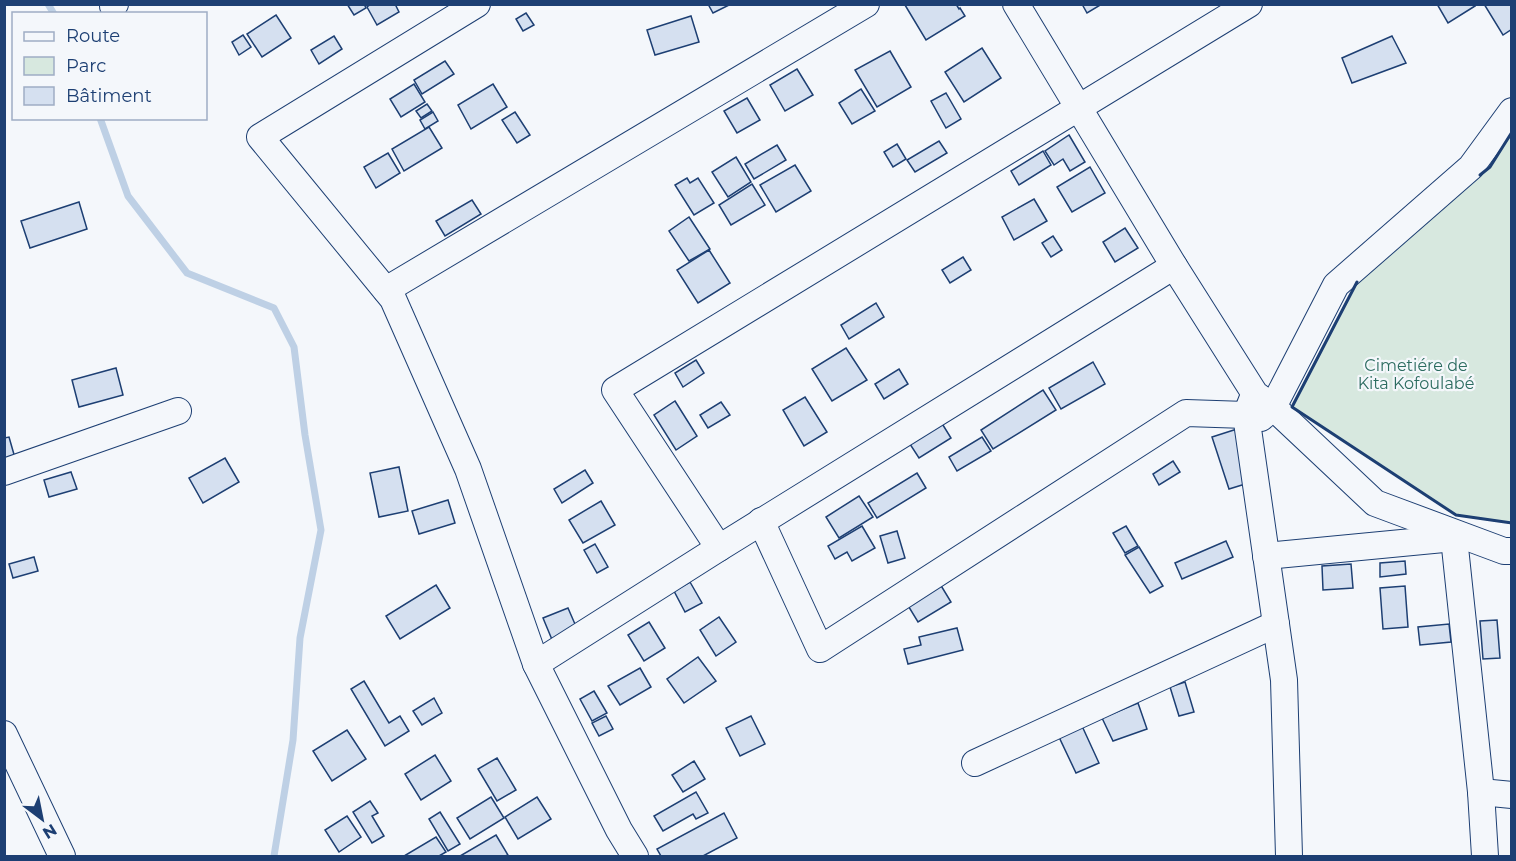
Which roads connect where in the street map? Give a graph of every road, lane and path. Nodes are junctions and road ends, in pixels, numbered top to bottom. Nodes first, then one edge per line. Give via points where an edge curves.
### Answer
1 (477, 4) edge
2 (866, 4) edge
3 (1016, 4) edge
4 (1249, 4) edge
5 (1079, 108) junction
6 (1512, 111) edge
7 (1173, 266) junction
8 (386, 290) junction
9 (178, 411) dead end
10 (1256, 412) junction
11 (4, 472) edge
12 (761, 521) junction
13 (1454, 538) junction
14 (719, 548) junction
15 (1508, 551) edge
16 (1266, 556) junction
17 (1276, 624) junction
18 (536, 664) junction
19 (4, 734) edge
20 (975, 763) dead end
21 (1480, 792) junction
22 (1512, 795) edge
23 (62, 856) edge
24 (635, 856) edge
25 (1289, 856) edge
26 (1485, 856) edge

1 - 8 street via 260,137
2 - 8 street
3 - 5 street
4 - 5 street
5 - 7 street
5 - 14 street via 615,390
6 - 10 street via 1471,167 1336,285
7 - 10 street
7 - 12 street
8 - 18 street via 393,298 468,469
9 - 11 street
10 - 12 street via 1186,413 820,650
10 - 15 street via 1375,503
10 - 16 street
12 - 14 street
13 - 15 street
13 - 16 street
13 - 21 street
14 - 18 street
16 - 17 street
17 - 20 street
17 - 25 street via 1284,680
18 - 24 street
19 - 23 street
21 - 22 street
21 - 26 street

